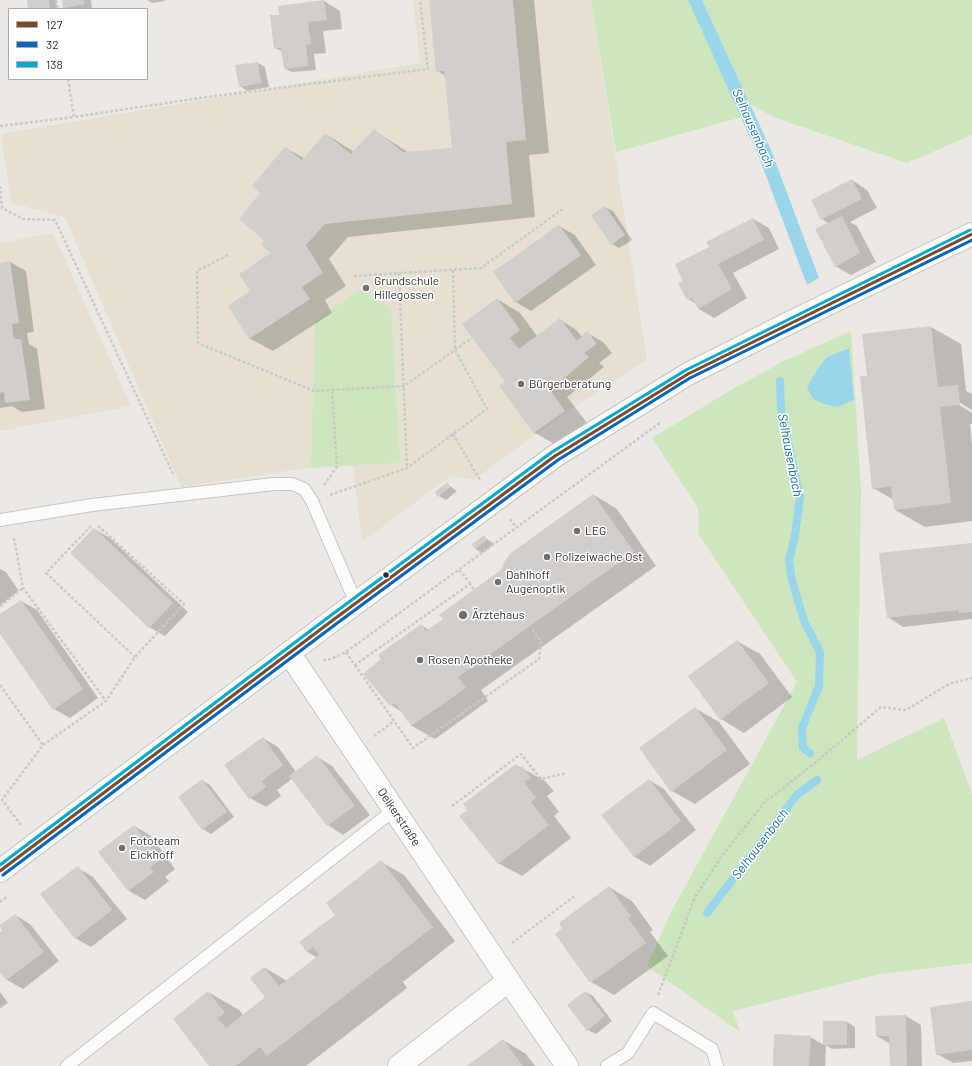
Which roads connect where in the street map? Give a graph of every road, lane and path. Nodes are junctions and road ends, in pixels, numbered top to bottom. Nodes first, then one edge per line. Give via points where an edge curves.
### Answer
1 (420, 0) edge
2 (68, 80) edge
3 (74, 117) junction
4 (0, 126) edge
5 (0, 186) edge
6 (563, 209) dead end
7 (972, 234) edge
8 (228, 255) dead end
9 (452, 270) junction
10 (399, 273) junction
11 (354, 276) dead end
12 (472, 338) dead end
13 (455, 350) junction
14 (404, 386) junction
15 (332, 390) junction
16 (662, 421) dead end
17 (407, 468) junction
18 (182, 494) junction
19 (312, 502) junction
20 (5, 519) edge
21 (459, 570) junction
22 (470, 584) junction
23 (23, 588) junction
24 (474, 590) dead end
25 (356, 603) junction
26 (0, 606) edge
27 (532, 629) dead end
28 (346, 652) junction
29 (135, 657) junction
30 (295, 661) junction
31 (355, 665) junction
32 (972, 678) edge
33 (0, 685) edge
34 (106, 701) junction
35 (43, 745) junction
36 (567, 773) dead end
37 (0, 796) edge
38 (2, 800) junction
39 (452, 806) dead end
40 (394, 810) junction
41 (36, 844) junction
42 (0, 871) edge
43 (11, 893) dead end
44 (576, 895) dead end
45 (0, 902) edge
46 (493, 958) junction
47 (508, 981) junction
48 (652, 1013) junction
49 (67, 1066) edge
50 (400, 1066) edge
51 (567, 1066) edge
52 (607, 1066) edge
53 (717, 1066) edge

1 - 3 path via 428,69
2 - 3 path
3 - 4 path
5 - 18 path via 2,208 23,219 54,220
6 - 9 path via 482,268
7 - 25 street via 688,374 555,456
8 - 15 path via 197,272 198,343 314,391
9 - 10 path
9 - 13 path
10 - 11 path
10 - 14 path
12 - 13 path
13 - 14 path
13 - 17 path via 486,409
14 - 15 path
14 - 17 path
15 - 19 path via 337,467
16 - 21 path
17 - 19 path
18 - 19 lane via 292,484 304,489
18 - 20 lane
19 - 25 lane
20 - 23 path
21 - 22 path
21 - 28 path
22 - 24 path
22 - 31 path
23 - 26 path
23 - 34 path
25 - 30 street
27 - 31 path via 541,641 539,659 413,748
28 - 30 path via 330,659
28 - 31 path
29 - 29 path via 184,604 94,522 46,573
29 - 34 path
30 - 40 street, Oelkerstraße
30 - 41 street
32 - 48 path via 949,684 906,710 881,707 765,802 724,853 695,897
33 - 35 path
34 - 35 path
35 - 38 path
36 - 39 path via 541,779 521,754
37 - 38 path
38 - 41 path
40 - 46 street, Oelkerstraße
40 - 49 lane
41 - 42 street
43 - 45 path
44 - 46 path
46 - 47 street, Oelkerstraße
47 - 50 street
47 - 51 street, Oelkerstraße
48 - 52 lane via 628,1053
48 - 53 lane via 712,1049

